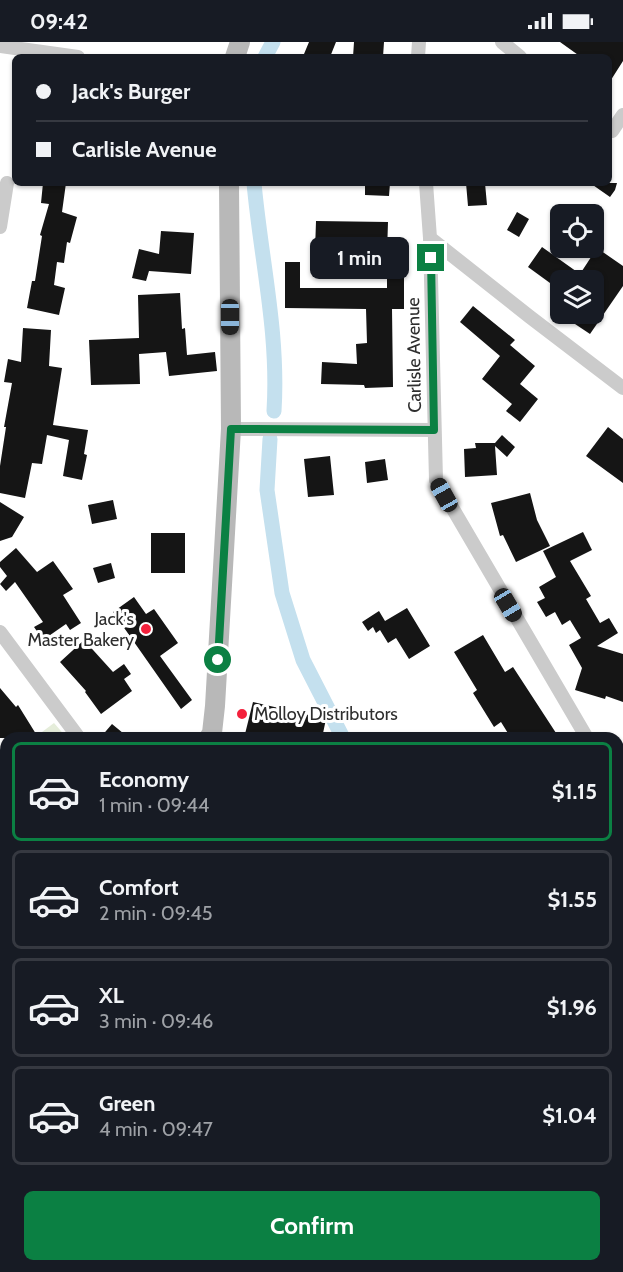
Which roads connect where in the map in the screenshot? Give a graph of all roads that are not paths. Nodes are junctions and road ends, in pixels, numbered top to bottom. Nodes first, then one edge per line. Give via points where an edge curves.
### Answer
1 (502, 42) edge
2 (0, 46) edge
3 (57, 54) edge
4 (516, 54) edge
5 (623, 114) edge
6 (614, 133) edge
7 (7, 183) dead end
8 (229, 186) edge
9 (426, 186) edge
10 (0, 227) edge
11 (430, 237) junction
12 (623, 388) edge
13 (231, 429) junction
14 (434, 430) junction
15 (0, 632) edge
16 (75, 732) edge
17 (212, 732) edge
18 (583, 732) edge

1 - 4 street
2 - 3 street
5 - 6 street
7 - 10 street
8 - 13 main road
9 - 11 street, Carlisle Avenue
11 - 12 street
11 - 14 street, Carlisle Avenue
13 - 14 street
13 - 17 main road
14 - 18 street, Carlisle Avenue via 436,480
15 - 16 street

